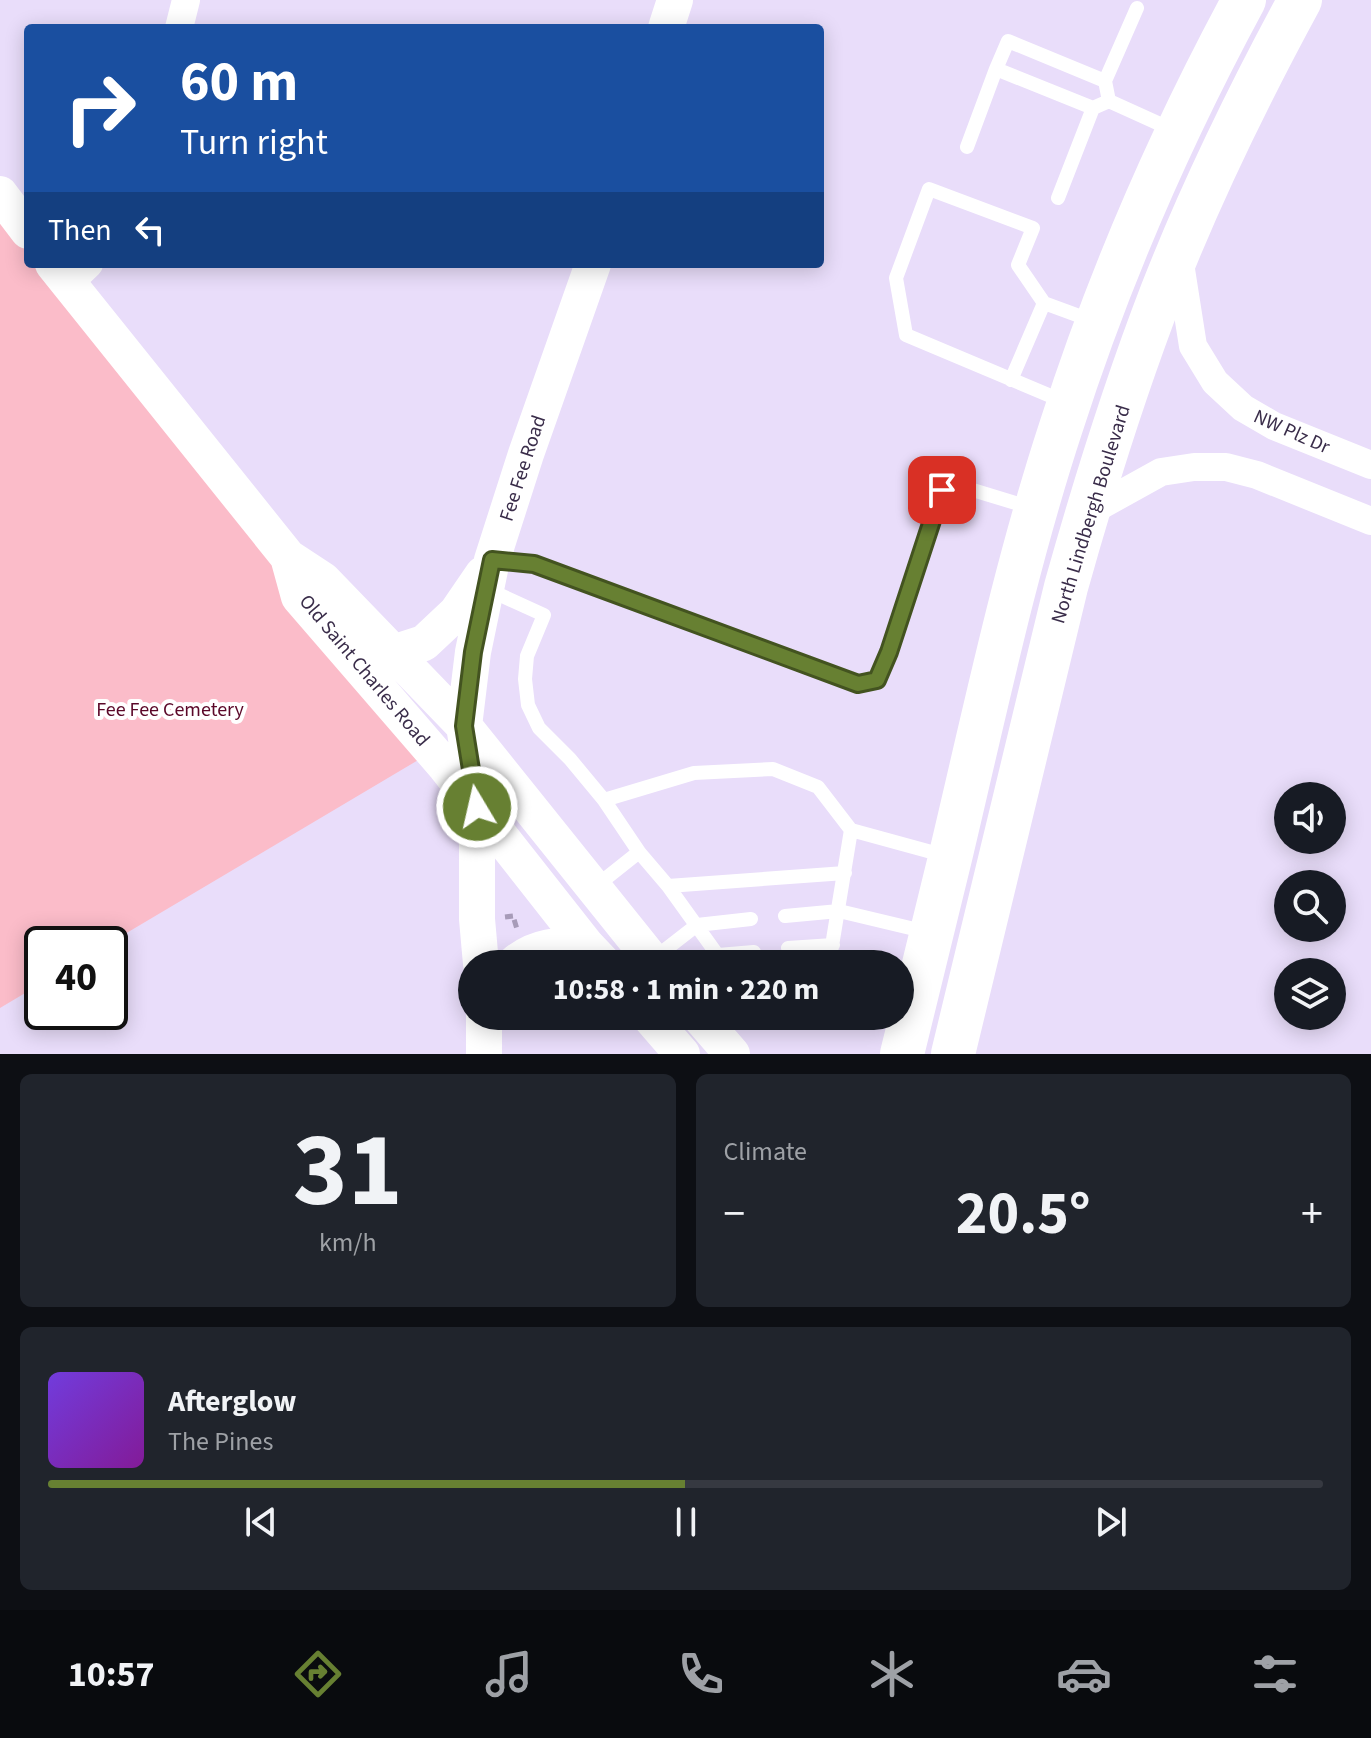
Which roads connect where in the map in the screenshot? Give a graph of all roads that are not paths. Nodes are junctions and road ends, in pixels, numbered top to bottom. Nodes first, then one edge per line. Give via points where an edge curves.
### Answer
1 (186, 0) edge
2 (675, 0) edge
3 (1244, 0) edge
4 (1300, 0) edge
5 (1137, 8) dead end
6 (180, 24) edge
7 (667, 24) edge
8 (996, 69) junction
9 (1105, 81) junction
10 (1109, 101) junction
11 (1093, 108) junction
12 (1177, 131) junction
13 (967, 147) dead end
14 (0, 194) edge
15 (1058, 198) dead end
16 (24, 226) edge
17 (1178, 252) junction
18 (592, 268) edge
19 (70, 271) edge
20 (1044, 303) junction
21 (1097, 323) junction
22 (1011, 380) junction
23 (1069, 403) junction
24 (1371, 465) edge
25 (1036, 510) junction
26 (1087, 513) junction
27 (1371, 521) edge
28 (288, 557) junction
29 (489, 574) junction
30 (393, 653) junction
31 (464, 726) junction
32 (604, 800) junction
33 (477, 807) junction
34 (851, 830) junction
35 (639, 852) junction
36 (950, 857) junction
37 (845, 873) junction
38 (668, 886) junction
39 (595, 887) junction
40 (839, 911) junction
41 (785, 916) dead end
42 (751, 919) dead end
43 (697, 925) junction
44 (931, 932) junction
45 (833, 945) junction
46 (788, 948) dead end
47 (480, 950) edge
48 (536, 950) edge
49 (567, 950) edge
50 (592, 950) edge
51 (641, 950) edge
52 (667, 950) edge
53 (714, 950) edge
54 (832, 950) edge
55 (484, 1030) edge
56 (711, 1030) edge
57 (907, 1034) edge
58 (484, 1054) edge
59 (732, 1054) edge
60 (876, 1054) edge
61 (953, 1054) edge

1 - 6 street
2 - 7 street
3 - 12 highway
4 - 17 highway, North Lindbergh Boulevard
5 - 9 lane
8 - 9 lane via 1008,41
8 - 11 lane
8 - 13 lane
9 - 10 lane
10 - 11 lane
10 - 12 lane
11 - 15 lane
12 - 21 highway
14 - 16 street
17 - 24 street, NW Plz Dr via 1193,346 1215,382 1243,408 1274,426
17 - 26 highway, North Lindbergh Boulevard
18 - 29 street, Fee Fee Road
19 - 28 street, Old Saint Charles Road
20 - 21 lane
20 - 22 lane
20 - 22 lane via 1018,265 1033,228 929,189 896,278 906,335
21 - 23 highway
22 - 23 lane
23 - 25 highway
25 - 29 lane via 953,484 942,490 877,680 858,684 534,564
25 - 36 highway
26 - 27 street via 1161,472 1226,467
26 - 61 highway, North Lindbergh Boulevard
28 - 30 street, Old Saint Charles Road via 323,580
28 - 33 street, Old Saint Charles Road via 299,597
29 - 30 street via 424,643
29 - 31 street, Fee Fee Road
29 - 32 lane via 544,615 527,656 528,705 539,728
30 - 31 street, Old Saint Charles Road
31 - 33 street, Fee Fee Road
31 - 39 street, Old Saint Charles Road
32 - 34 lane via 694,773 773,769 818,787
32 - 35 lane
33 - 47 street, Fee Fee Road
33 - 50 street, Old Saint Charles Road
34 - 36 lane
34 - 37 lane
35 - 38 lane
35 - 39 lane
36 - 44 highway
37 - 38 lane
37 - 40 lane
38 - 43 lane
39 - 51 street, Old Saint Charles Road
40 - 41 lane
40 - 44 lane
40 - 45 lane
42 - 43 lane
43 - 52 lane
43 - 53 lane
44 - 57 highway
45 - 46 lane
45 - 54 lane
48 - 49 street
55 - 58 street
56 - 59 street
57 - 60 highway

